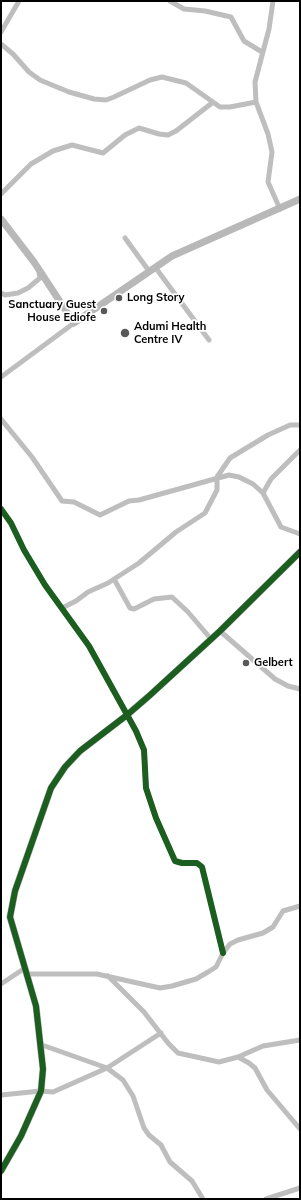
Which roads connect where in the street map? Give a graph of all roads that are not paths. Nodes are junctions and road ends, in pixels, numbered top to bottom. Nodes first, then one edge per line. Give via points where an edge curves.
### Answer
1 (19, 1) edge
2 (170, 1) edge
3 (273, 1) edge
4 (1, 32) edge
5 (1, 44) edge
6 (262, 52) junction
7 (256, 102) junction
8 (212, 103) junction
9 (1, 194) edge
10 (300, 199) edge
11 (280, 209) junction
12 (1, 219) edge
13 (125, 238) dead end
14 (39, 269) junction
15 (152, 269) junction
16 (1, 293) edge
17 (74, 323) junction
18 (208, 340) dead end
19 (1, 377) edge
20 (1, 419) edge
21 (300, 425) edge
22 (300, 450) edge
23 (218, 477) junction
24 (263, 493) junction
25 (1, 509) edge
26 (300, 534) edge
27 (300, 552) edge
28 (114, 579) junction
29 (62, 608) junction
30 (220, 631) junction
31 (211, 639) junction
32 (300, 689) edge
33 (127, 715) junction
34 (300, 906) edge
35 (223, 953) junction
36 (26, 971) junction
37 (107, 975) junction
38 (1, 984) edge
39 (160, 1033) junction
40 (300, 1040) edge
41 (42, 1045) junction
42 (238, 1057) junction
43 (107, 1068) junction
44 (41, 1091) junction
45 (1, 1095) edge
46 (300, 1129) edge
47 (1, 1171) edge
48 (300, 1188) edge
49 (203, 1199) edge
50 (266, 1199) edge

1 - 4 street
2 - 6 street via 184,10 205,11 231,17 244,41
3 - 6 street
5 - 8 street via 40,80 84,96 106,100 162,77 186,83
6 - 7 street via 254,82
7 - 8 street via 230,108
7 - 11 street via 272,152 268,182
8 - 9 street via 176,131 168,134 139,128 125,135 103,153 72,145 53,151 31,164
10 - 11 street
11 - 15 street via 182,251
12 - 14 street
13 - 15 street
14 - 16 street via 40,278 28,288 18,293
14 - 17 street
15 - 17 street
15 - 18 street
17 - 19 street
20 - 23 street via 32,457 62,501 74,502 100,514 129,501
21 - 23 street via 290,425 268,435 230,458
22 - 24 street via 271,479
23 - 24 street via 239,477
23 - 28 street via 217,490 205,513
24 - 26 street via 281,527
25 - 29 street via 31,562
27 - 30 street
28 - 29 street
28 - 31 street via 130,608 154,599 172,597
29 - 33 street via 89,646
30 - 31 street
30 - 32 street via 275,679
31 - 33 street
33 - 35 street via 144,750 148,795 172,857 179,863 197,863 202,867
33 - 36 street via 80,752 65,767 51,788 12,903 10,917
34 - 35 street via 283,911 270,929 230,944
35 - 37 street via 216,967 196,979 172,986 160,988
36 - 37 street
36 - 38 street
36 - 41 street via 36,1006
37 - 39 street via 144,1012
39 - 42 street via 172,1048 182,1055 219,1062
39 - 43 street
40 - 42 street via 263,1046
41 - 43 street
41 - 44 street
42 - 46 street via 255,1068 266,1090
43 - 44 street via 53,1092
43 - 49 street via 127,1084 144,1128 165,1150 170,1162 192,1181
44 - 45 street
44 - 47 street via 22,1136
48 - 50 street

